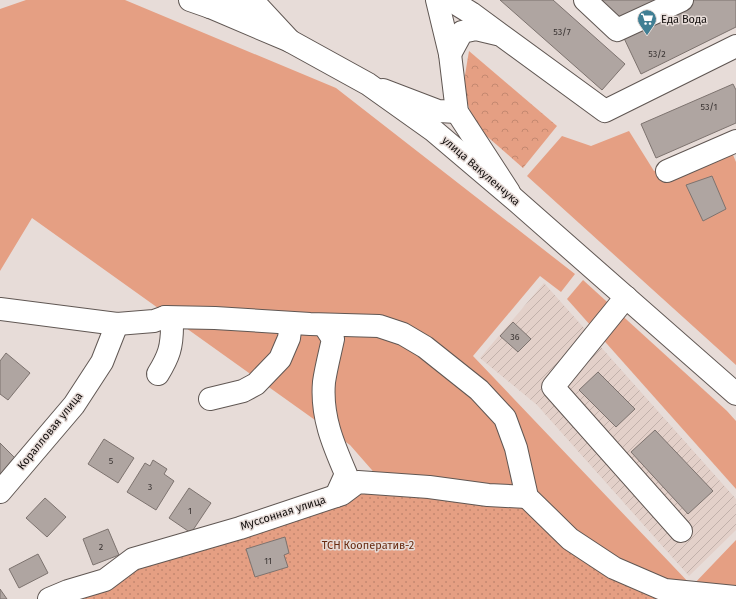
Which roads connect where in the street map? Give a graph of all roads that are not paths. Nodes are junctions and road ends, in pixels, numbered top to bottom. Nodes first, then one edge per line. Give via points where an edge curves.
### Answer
1 (253, 0) edge
2 (437, 0) edge
3 (450, 0) edge
4 (585, 0) edge
5 (682, 0) edge
6 (200, 3) edge
7 (500, 35) junction
8 (290, 41) junction
9 (735, 51) edge
10 (450, 54) junction
11 (368, 84) junction
12 (458, 112) junction
13 (736, 141) edge
14 (667, 171) dead end
15 (513, 198) junction
16 (626, 297) junction
17 (0, 310) edge
18 (160, 319) junction
19 (291, 323) junction
20 (117, 324) junction
21 (324, 325) junction
22 (158, 374) dead end
23 (736, 394) edge
24 (210, 399) dead end
25 (0, 492) edge
26 (336, 496) junction
27 (527, 497) junction
28 (681, 530) dead end
29 (736, 597) edge
30 (49, 599) edge

1 - 6 street
1 - 8 street
2 - 10 street
3 - 7 street
4 - 5 street via 617,30
6 - 8 street, улица Вакуленчука
7 - 9 street via 605,111
7 - 10 street via 476,29 462,32
8 - 11 street, улица Вакуленчука
10 - 12 street
11 - 12 street via 438,111
11 - 15 street, улица Вакуленчука via 434,131
12 - 15 street
13 - 14 street
15 - 16 street, улица Вакуленчука
16 - 23 street, улица Вакуленчука
16 - 28 street via 553,387
17 - 20 street
18 - 19 street via 214,318
18 - 20 street
18 - 22 street via 172,326 172,338 170,353
19 - 21 street
19 - 24 street via 289,338 280,359 256,384 243,391
20 - 25 street, Коралловая улица via 102,362 74,405
21 - 26 street via 333,339 324,382 327,424 346,474
21 - 27 street via 379,326 402,334 425,347 479,390 505,418 516,448
26 - 27 street, Муссонная улица via 358,482
26 - 30 street, Муссонная улица via 240,528 133,559 105,580
27 - 29 street via 570,539 614,568 665,590

